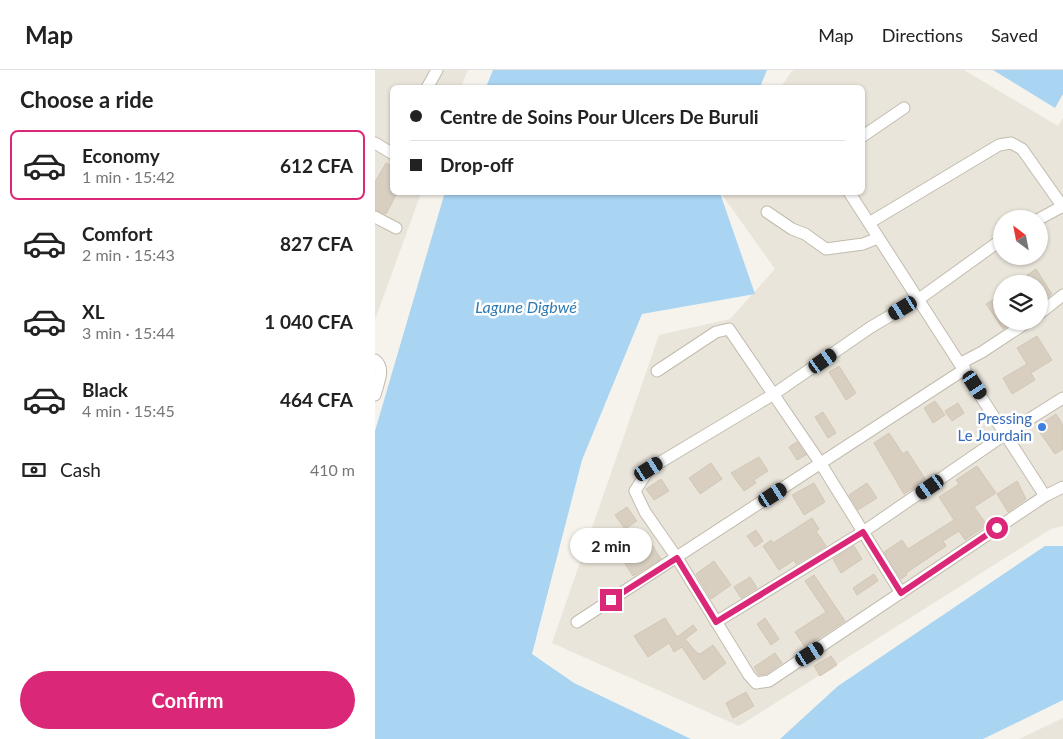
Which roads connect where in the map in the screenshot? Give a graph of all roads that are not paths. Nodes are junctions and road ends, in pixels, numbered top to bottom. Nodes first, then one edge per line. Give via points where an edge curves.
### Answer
1 (437, 70) edge
2 (429, 85) edge
3 (903, 108) dead end
4 (865, 135) edge
5 (375, 143) edge
6 (390, 150) edge
7 (851, 195) edge
8 (1063, 207) edge
9 (767, 212) dead end
10 (1048, 215) edge
11 (375, 217) edge
12 (869, 223) junction
13 (396, 228) dead end
14 (879, 238) junction
15 (993, 246) edge
16 (1063, 295) edge
17 (919, 299) junction
18 (1048, 307) edge
19 (1015, 330) edge
20 (375, 360) edge
21 (963, 366) junction
22 (657, 371) dead end
23 (774, 394) junction
24 (375, 395) edge
25 (1063, 398) edge
26 (1007, 433) junction
27 (821, 464) junction
28 (1063, 487) edge
29 (1045, 496) junction
30 (863, 532) junction
31 (677, 558) junction
32 (901, 593) junction
33 (577, 622) dead end
34 (716, 622) junction

1 - 2 street
3 - 4 street
5 - 6 street
7 - 12 street
8 - 10 street
8 - 12 street via 1021,149 1011,143 999,145
9 - 14 street via 826,249 863,244
11 - 13 street
12 - 14 street
14 - 17 street
15 - 17 street
16 - 18 street
17 - 21 street
17 - 23 street via 871,327
19 - 21 street
20 - 24 street via 382,369
21 - 26 street
21 - 27 street
22 - 23 street via 716,332 729,328
23 - 27 street
23 - 31 street via 649,469 635,491 645,512
25 - 26 street
26 - 29 street
26 - 30 street
27 - 30 street
27 - 31 street
28 - 29 street
29 - 32 street
30 - 32 street
30 - 34 street
31 - 33 street
31 - 34 street
32 - 34 street via 769,681 756,683

